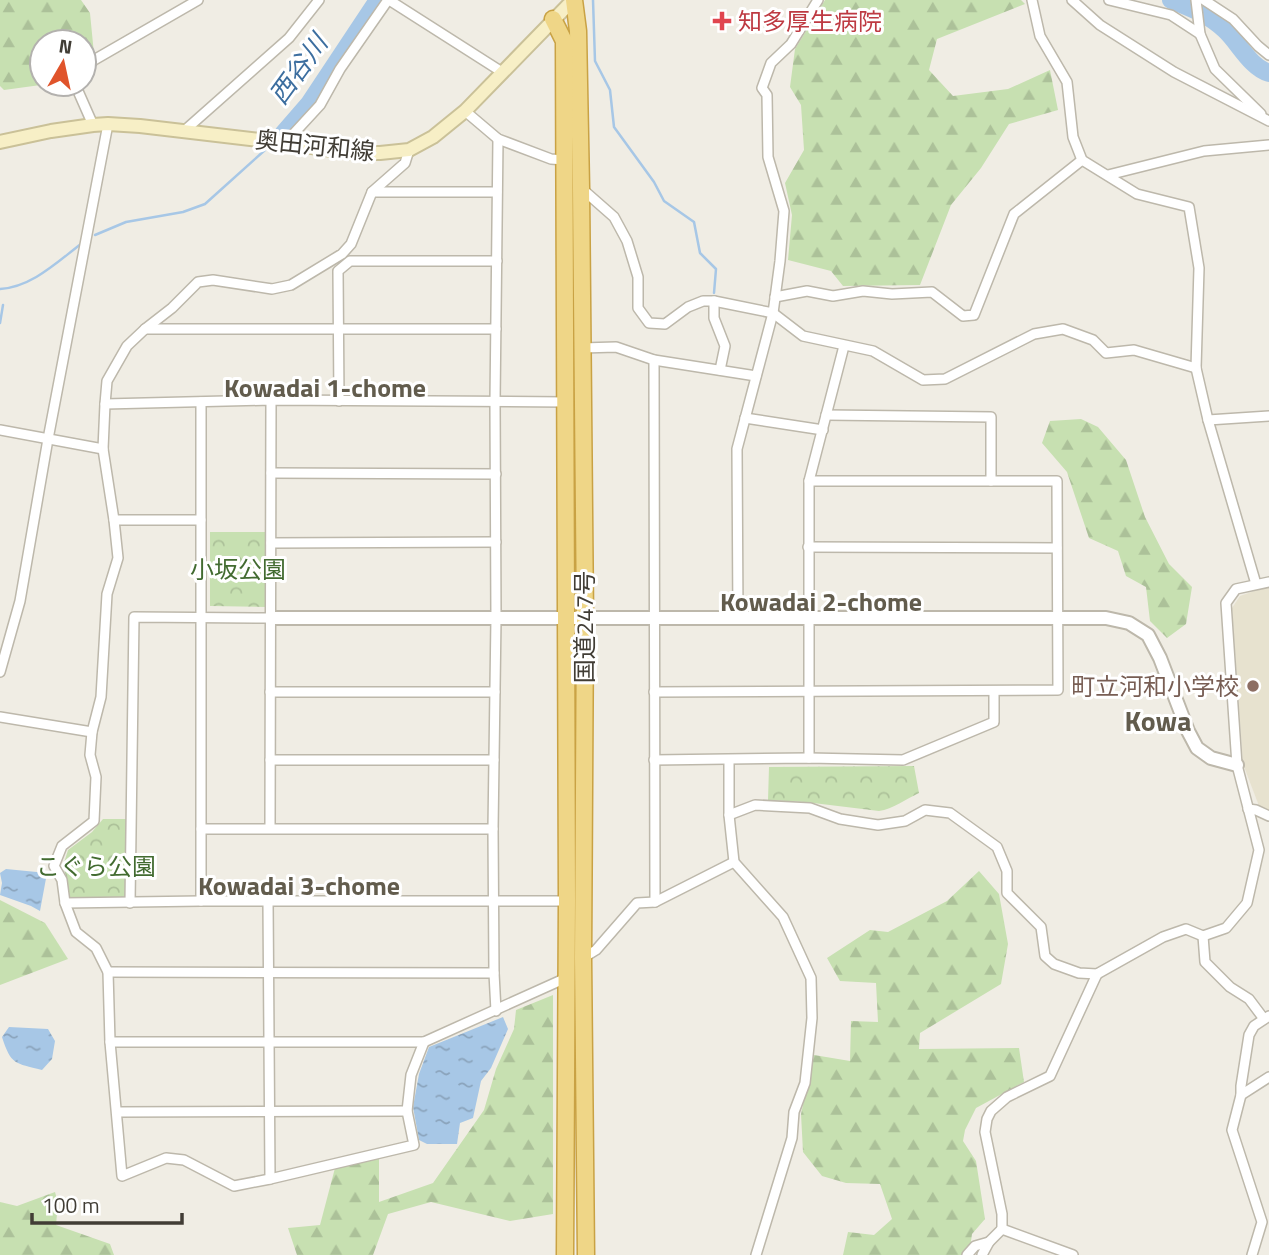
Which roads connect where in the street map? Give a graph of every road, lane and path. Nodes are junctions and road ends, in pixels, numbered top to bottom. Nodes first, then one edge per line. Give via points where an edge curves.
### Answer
1 (198, 0) edge
2 (318, 0) edge
3 (389, 0) edge
4 (573, 0) edge
5 (818, 0) edge
6 (1032, 0) edge
7 (1072, 0) edge
8 (1109, 0) edge
9 (1196, 0) edge
10 (1205, 0) edge
11 (553, 19) junction
12 (1199, 29) junction
13 (1269, 55) edge
14 (98, 58) edge
15 (502, 72) junction
16 (81, 98) edge
17 (465, 111) junction
18 (1268, 120) edge
19 (108, 124) junction
20 (93, 125) junction
21 (184, 131) junction
22 (498, 139) junction
23 (0, 142) edge
24 (285, 143) junction
25 (1269, 145) edge
26 (409, 150) junction
27 (564, 160) junction
28 (1082, 160) junction
29 (1108, 175) junction
30 (581, 188) junction
31 (372, 192) junction
32 (497, 192) junction
33 (497, 261) junction
34 (775, 297) junction
35 (714, 301) junction
36 (773, 313) junction
37 (145, 329) junction
38 (339, 329) junction
39 (496, 329) junction
40 (844, 346) junction
41 (582, 348) junction
42 (654, 360) junction
43 (1196, 368) junction
44 (720, 370) junction
45 (756, 376) junction
46 (271, 400) junction
47 (339, 401) junction
48 (201, 402) junction
49 (495, 402) junction
50 (566, 402) junction
51 (104, 404) junction
52 (827, 415) junction
53 (1269, 416) edge
54 (745, 418) junction
55 (1208, 419) junction
56 (0, 430) edge
57 (823, 430) junction
58 (48, 439) junction
59 (103, 449) junction
60 (271, 473) junction
61 (496, 474) junction
62 (809, 481) junction
63 (991, 481) junction
64 (114, 520) junction
65 (201, 520) junction
66 (496, 542) junction
67 (271, 543) junction
68 (808, 547) junction
69 (1057, 548) junction
70 (1269, 582) edge
71 (1256, 584) junction
72 (200, 617) junction
73 (270, 618) junction
74 (496, 618) junction
75 (565, 618) junction
76 (585, 618) junction
77 (738, 618) junction
78 (808, 618) junction
79 (1058, 618) junction
80 (656, 619) junction
81 (0, 673) edge
82 (994, 691) junction
83 (270, 692) junction
84 (495, 692) junction
85 (654, 692) junction
86 (809, 692) junction
87 (0, 717) edge
88 (92, 732) junction
89 (809, 758) junction
90 (270, 760) junction
91 (494, 760) junction
92 (654, 760) junction
93 (729, 761) junction
94 (1237, 765) junction
95 (1248, 809) junction
96 (729, 815) junction
97 (1269, 816) edge
98 (270, 828) junction
99 (201, 829) junction
100 (494, 829) junction
101 (733, 862) junction
102 (201, 901) junction
103 (268, 901) junction
104 (495, 901) junction
105 (567, 901) junction
106 (654, 902) junction
107 (65, 903) junction
108 (130, 903) junction
109 (1203, 936) junction
110 (583, 958) junction
111 (108, 972) junction
112 (494, 973) junction
113 (268, 974) junction
114 (1097, 974) junction
115 (566, 978) junction
116 (496, 1010) junction
117 (1267, 1018) edge
118 (110, 1042) junction
119 (269, 1042) junction
120 (424, 1042) junction
121 (1269, 1077) edge
122 (1241, 1095) junction
123 (407, 1111) junction
124 (117, 1112) junction
125 (269, 1112) junction
126 (270, 1179) junction
127 (1266, 1219) edge
128 (1002, 1229) junction
129 (989, 1242) junction
130 (565, 1255) edge
131 (586, 1255) edge
132 (756, 1255) edge
133 (967, 1255) edge
134 (982, 1255) edge
135 (1073, 1255) edge
136 (1252, 1255) edge

1 - 14 street
2 - 21 street via 289,38
3 - 15 street
3 - 24 street via 320,105
4 - 11 main road, 奥田河和線
4 - 30 highway, 国道247号 via 578,31
5 - 34 street via 791,44 771,63 762,88 767,95 768,157 784,211
6 - 28 street via 1040,36 1067,82 1073,137
7 - 18 street via 1100,25 1174,72
8 - 12 street via 1171,15
9 - 12 street
10 - 13 street via 1233,19
11 - 15 main road, 奥田河和線
11 - 27 highway, 国道247号 via 564,41
12 - 18 street via 1215,69
15 - 17 main road, 奥田河和線
16 - 20 street
17 - 22 street
17 - 26 main road, 奥田河和線
19 - 20 main road, 奥田河和線
19 - 21 main road, 奥田河和線
19 - 58 street
20 - 23 main road, 奥田河和線
21 - 24 main road, 奥田河和線
22 - 27 street
22 - 32 street
24 - 26 main road, 奥田河和線 via 352,153
25 - 29 street via 1204,151
26 - 31 street via 405,163
27 - 50 highway, 国道247号
28 - 29 street
28 - 34 street via 1014,214 974,315 963,316 932,292 863,291 833,296 807,291
29 - 43 street via 1137,194 1189,207 1199,268
30 - 35 street via 614,217 627,241 638,277 638,308 649,323 665,324 688,307
30 - 41 highway, 国道247号
31 - 32 street
31 - 37 street via 351,244 291,285 272,289 198,282
32 - 33 street
33 - 38 street via 350,261 338,271
33 - 39 street
34 - 36 street
35 - 36 street
35 - 44 street via 714,318 725,346
36 - 40 street via 803,336
36 - 45 street
37 - 38 street
37 - 51 street via 127,346 107,381
38 - 39 street
38 - 47 street
39 - 49 street
40 - 43 street via 873,351 923,380 945,379 1034,334 1063,329 1093,340 1106,353 1134,350
40 - 52 street
41 - 42 street via 616,347
41 - 76 highway, 国道247号
42 - 44 street
42 - 80 street
43 - 55 street
44 - 45 street
45 - 54 street
46 - 47 street
46 - 48 street
46 - 60 street
47 - 49 street
48 - 51 street
48 - 65 street
49 - 50 street
49 - 61 street
50 - 75 highway, 国道247号
51 - 59 street
52 - 57 street
52 - 63 street via 991,417
53 - 55 street
54 - 57 street
54 - 77 street via 737,449
55 - 71 street
56 - 58 street
57 - 62 street
58 - 59 street
58 - 81 street via 20,601
59 - 64 street
60 - 61 street
60 - 67 street
61 - 66 street
62 - 63 street
62 - 68 street
63 - 69 street via 1057,481
64 - 65 street
64 - 88 street via 118,558 107,594 101,696
65 - 72 street
66 - 67 street
66 - 74 street
67 - 73 street
68 - 69 street
68 - 78 street
69 - 79 street
70 - 71 street
71 - 94 street via 1237,589 1226,603
72 - 73 street
72 - 99 street
72 - 108 street via 134,617
73 - 74 street
73 - 83 street
74 - 75 street
74 - 84 street
75 - 76 street
75 - 105 highway, 国道247号
76 - 80 street
76 - 110 highway, 国道247号
77 - 78 street
77 - 80 street
78 - 79 street
78 - 86 street
79 - 82 street via 1058,690
79 - 94 street via 1106,618 1129,623 1148,635 1197,748 1211,758
80 - 85 street
82 - 86 street
82 - 89 street via 993,722 903,760
83 - 84 street
83 - 90 street
84 - 91 street
85 - 86 street
85 - 92 street
86 - 89 street
87 - 88 street
88 - 107 street via 94,821 62,846 54,866 62,880
89 - 93 street
90 - 91 street
90 - 98 street
91 - 100 street
92 - 93 street
92 - 106 street
93 - 96 street
94 - 95 street
95 - 97 street
95 - 109 street via 1259,850 1247,902 1226,928
96 - 101 street
96 - 114 street via 755,805 810,807 840,819 878,825 905,821 925,810 950,813 997,847 1007,870 1007,893 1041,927 1045,956 1079,973
98 - 99 street
98 - 100 street
99 - 102 street
100 - 104 street
101 - 106 street
101 - 132 street via 783,917 811,978 805,1083
102 - 103 street
102 - 108 street
103 - 104 street
103 - 113 street
104 - 105 street
104 - 112 street
105 - 115 highway, 国道247号
106 - 110 street via 637,903 596,950
107 - 108 street
107 - 111 street via 76,932 96,948
109 - 114 street via 1186,929 1163,937
109 - 117 street via 1205,962
110 - 131 highway, 国道247号
111 - 113 street
111 - 118 street
112 - 113 street
112 - 116 street
113 - 119 street
114 - 128 street via 1050,1076 1007,1097 986,1119
115 - 116 street
115 - 130 highway, 国道247号
116 - 120 street
117 - 122 street via 1249,1035
118 - 119 street
118 - 124 street
119 - 120 street
119 - 125 street
120 - 123 street via 411,1075
121 - 122 street
122 - 127 street via 1232,1130
123 - 125 street
123 - 126 street via 414,1145
124 - 125 street
124 - 126 street via 122,1176 166,1158 184,1160 234,1186
125 - 126 street
127 - 136 street
128 - 129 street
128 - 135 street
129 - 133 street via 975,1246
129 - 134 street

